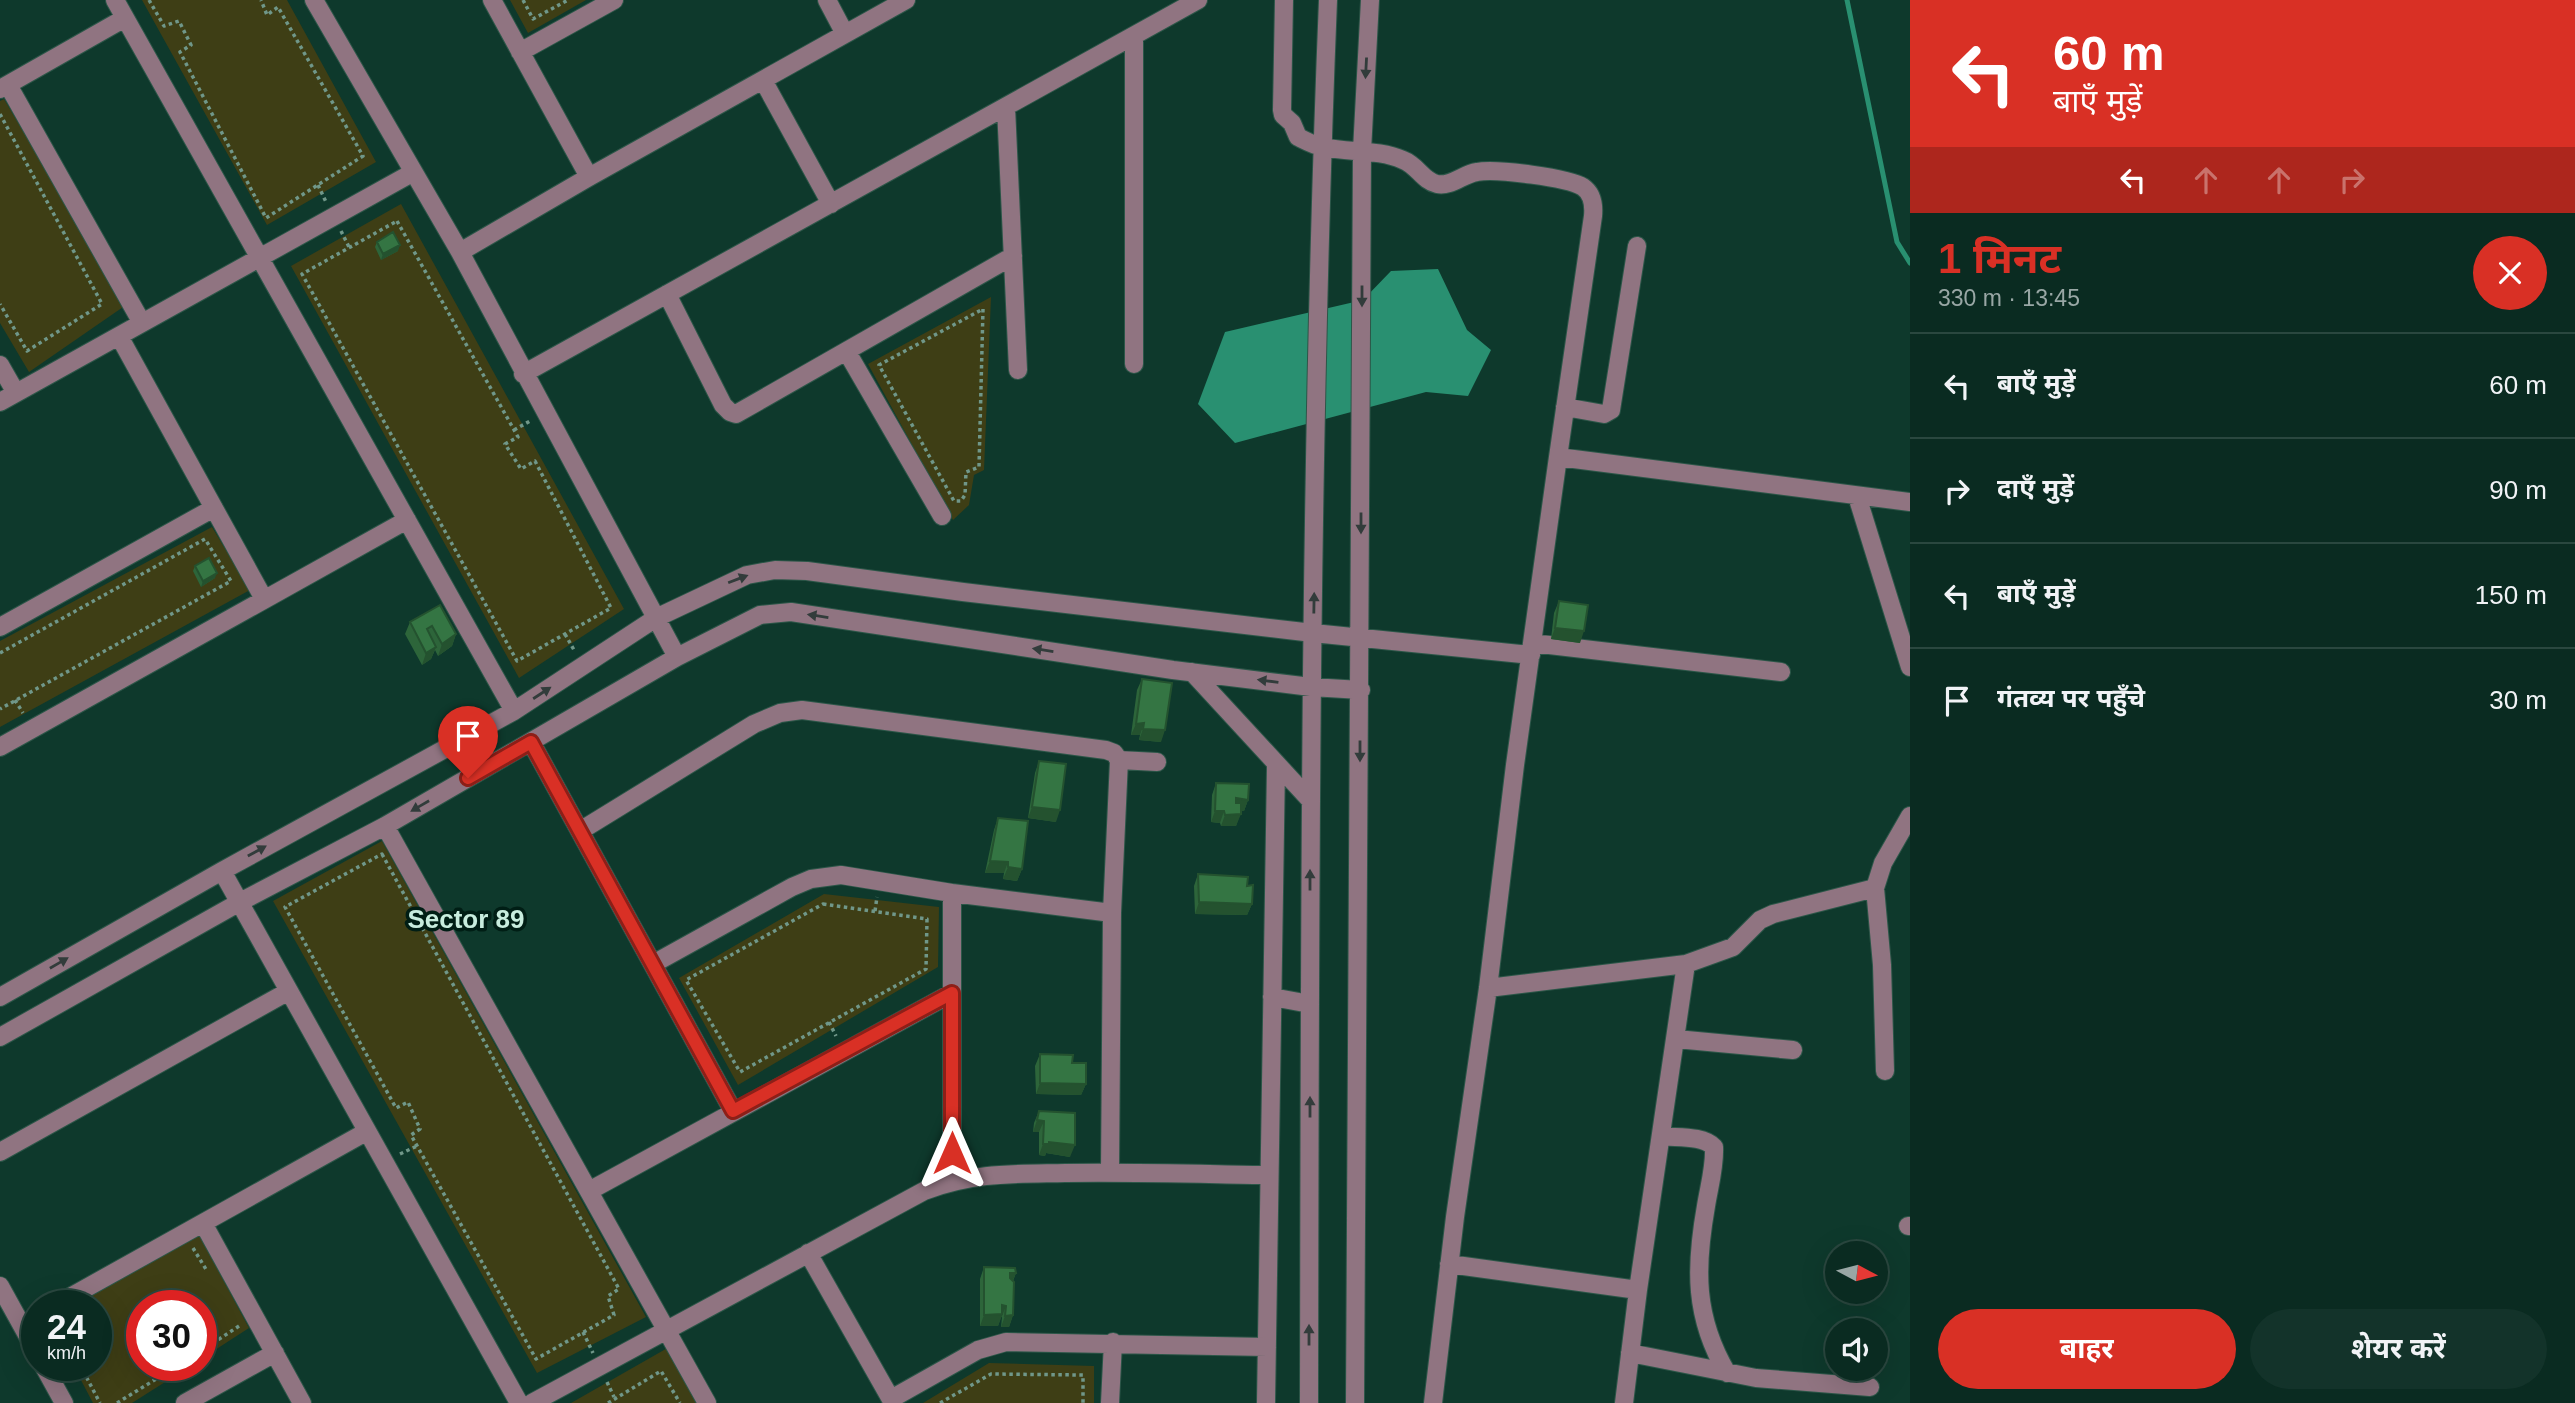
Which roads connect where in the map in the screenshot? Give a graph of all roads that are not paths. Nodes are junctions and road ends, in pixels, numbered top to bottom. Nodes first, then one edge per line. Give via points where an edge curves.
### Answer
1 (115, 0) edge
2 (314, 0) edge
3 (492, 0) edge
4 (614, 0) edge
5 (827, 0) edge
6 (906, 0) edge
7 (1198, 0) edge
8 (1284, 0) edge
9 (1328, 0) edge
10 (1370, 0) edge
11 (125, 18) junction
12 (845, 34) junction
13 (1134, 36) junction
14 (520, 52) junction
15 (763, 80) junction
16 (4, 87) edge
17 (1006, 107) junction
18 (1322, 147) junction
19 (1362, 151) junction
20 (412, 173) junction
21 (589, 177) junction
22 (831, 204) junction
23 (1637, 246) dead end
24 (460, 252) junction
25 (1013, 256) junction
26 (259, 258) junction
27 (667, 294) junction
28 (142, 323) junction
29 (119, 336) junction
30 (847, 352) junction
31 (0, 365) edge
32 (1134, 365) dead end
33 (1018, 370) dead end
34 (523, 374) junction
35 (8, 397) edge
36 (1565, 407) junction
37 (1558, 457) junction
38 (1857, 496) junction
39 (1910, 502) edge
40 (214, 508) junction
41 (942, 516) dead end
42 (407, 520) junction
43 (264, 599) junction
44 (656, 618) junction
45 (0, 627) edge
46 (1313, 633) junction
47 (1361, 637) junction
48 (1532, 649) junction
49 (677, 657) junction
50 (1910, 667) edge
51 (1192, 672) junction
52 (1781, 672) dead end
53 (1311, 687) junction
54 (1361, 690) junction
55 (514, 711) junction
56 (531, 742) junction
57 (0, 747) edge
58 (1119, 760) junction
59 (1157, 762) dead end
60 (1276, 765) junction
61 (1311, 801) junction
62 (1910, 816) edge
63 (385, 826) junction
64 (580, 831) junction
65 (222, 871) junction
66 (1875, 888) junction
67 (952, 893) junction
68 (240, 902) junction
69 (1112, 913) junction
70 (653, 964) junction
71 (1686, 964) junction
72 (1488, 988) junction
73 (289, 991) junction
74 (952, 993) junction
75 (0, 997) edge
76 (1272, 997) junction
77 (1310, 1004) junction
78 (0, 1037) edge
79 (1676, 1039) junction
80 (1793, 1050) dead end
81 (1885, 1071) dead end
82 (733, 1111) junction
83 (366, 1132) junction
84 (1661, 1136) junction
85 (0, 1152) edge
86 (1110, 1172) junction
87 (1268, 1175) junction
88 (952, 1180) junction
89 (589, 1191) junction
90 (203, 1223) junction
91 (808, 1253) junction
92 (1449, 1264) junction
93 (0, 1286) edge
94 (83, 1290) edge
95 (1638, 1290) junction
96 (21, 1324) edge
97 (667, 1330) junction
98 (1113, 1342) junction
99 (1267, 1346) junction
100 (275, 1353) junction
101 (1630, 1353) junction
102 (1727, 1373) junction
103 (52, 1381) edge
104 (1870, 1387) dead end
105 (892, 1401) edge
106 (64, 1403) edge
107 (186, 1403) edge
108 (302, 1403) edge
109 (519, 1403) edge
110 (532, 1403) edge
111 (707, 1403) edge
112 (1110, 1403) edge
113 (1266, 1403) edge
114 (1309, 1403) edge
115 (1355, 1403) edge
116 (1433, 1403) edge
117 (1624, 1403) edge

1 - 11 street
2 - 20 street
3 - 14 street
4 - 14 street
5 - 12 street
6 - 12 street
7 - 13 street
8 - 18 street via 1283,116 1298,137
9 - 18 street
10 -> 19 street
11 - 16 street
11 - 26 street
12 - 15 street
13 - 17 street
13 - 32 street
14 - 21 street
15 - 21 street
15 - 22 street
16 - 28 street
17 - 22 street
17 - 25 street
18 - 19 street
46 -> 18 street
19 - 36 street via 1414,165 1433,184 1492,171 1575,184 1589,193 1593,216
19 -> 47 street
20 - 24 street
20 - 26 street
21 - 24 street
22 - 27 street
23 - 36 street via 1611,410 1604,414
24 - 34 street
25 - 30 street
25 - 33 street
26 - 28 street
26 - 42 street
27 - 30 street via 723,405 736,414
27 - 34 street
28 - 29 street
29 - 35 street
29 - 40 street
30 - 41 street
31 - 35 street
34 - 44 street
36 - 37 street
37 - 38 street
37 - 48 street
38 - 39 street
38 - 50 street
40 - 43 street
40 - 45 street
42 - 43 street
42 - 55 street
43 - 57 street
44 -> 46 street via 747,575 786,570
44 - 49 street
55 -> 44 street
46 - 47 street
46 - 53 street
47 - 48 street
47 - 54 street
48 - 52 street
48 - 72 street
51 -> 49 street via 791,612 760,615
49 - 56 street
53 -> 51 street
51 - 60 street
53 - 54 street
53 - 61 street
54 -> 115 street
65 -> 55 street
56 -> 63 street
56 - 64 street
58 - 59 street
58 - 64 street via 1107,750 803,709 754,724
58 - 69 street
60 - 61 street
60 - 76 street
77 -> 61 street
62 - 66 street via 1883,863
63 - 68 street
63 - 89 street
64 - 70 street
65 - 68 street
75 -> 65 street
66 - 71 street via 1773,914 1760,920 1733,947
66 - 81 street
67 - 69 street
67 - 70 street via 825,875 792,887
67 - 74 street
68 - 73 street
68 - 78 street
69 - 86 street
70 - 82 street
71 - 72 street
71 - 79 street
72 - 92 street
73 - 83 street
73 - 85 street
74 - 82 street
74 - 88 street
76 - 77 street
76 - 87 street
114 -> 77 street
79 - 80 street
79 - 84 street
82 - 89 street
83 - 90 street
83 - 109 street
84 - 95 street
84 - 102 street via 1702,1140 1714,1147 1698,1276 1712,1349
86 - 87 street
86 - 88 street
87 - 99 street
88 - 91 street
89 - 97 street
90 - 94 street
90 - 100 street
91 - 97 street
91 - 105 street
92 - 95 street
92 - 116 street
93 - 96 street
95 - 101 street
97 - 110 street
97 - 111 street
98 - 99 street
98 - 105 street via 989,1345
98 - 112 street
99 - 113 street
100 - 107 street
100 - 108 street
101 - 102 street
101 - 117 street
102 - 104 street
103 - 106 street

